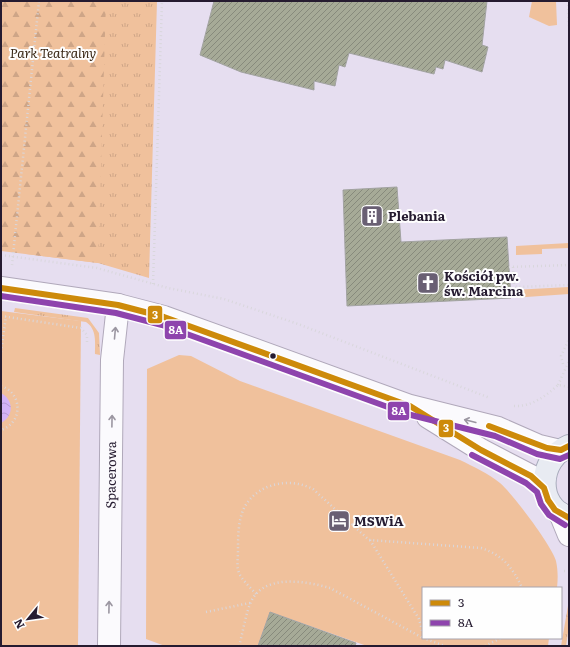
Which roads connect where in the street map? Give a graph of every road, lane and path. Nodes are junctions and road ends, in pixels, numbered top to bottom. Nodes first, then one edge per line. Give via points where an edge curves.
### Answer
1 (39, 1) edge
2 (162, 1) edge
3 (568, 1) edge
4 (569, 27) edge
5 (1, 255) edge
6 (13, 257) junction
7 (569, 265) edge
8 (12, 266) dead end
9 (509, 267) dead end
10 (513, 267) junction
11 (153, 283) junction
12 (569, 285) edge
13 (152, 287) dead end
14 (1, 288) edge
15 (118, 305) junction
16 (1, 316) edge
17 (6, 316) junction
18 (569, 339) edge
19 (87, 348) dead end
20 (1, 352) edge
21 (569, 361) edge
22 (563, 364) dead end
23 (558, 385) junction
24 (1, 386) edge
25 (569, 387) edge
26 (495, 400) dead end
27 (509, 405) dead end
28 (410, 406) junction
29 (1, 430) edge
30 (566, 446) edge
31 (544, 488) junction
32 (564, 516) edge
33 (569, 535) edge
34 (369, 540) junction
35 (564, 571) dead end
36 (569, 571) edge
37 (522, 587) edge
38 (256, 594) junction
39 (250, 603) junction
40 (206, 612) dead end
41 (422, 629) edge
42 (422, 637) edge
43 (427, 639) edge
44 (500, 639) edge
45 (497, 641) junction
46 (109, 646) edge
47 (239, 646) edge
48 (445, 646) edge
49 (485, 646) edge
50 (500, 646) edge

1 - 6 path
2 - 11 path
3 - 4 path
5 - 6 path
6 - 8 path
6 - 11 path via 97,268
7 - 10 path
9 - 10 path
10 - 12 path via 514,285 517,287
11 - 13 path
11 - 26 path via 255,308
14 - 15 street
15 - 28 street via 164,318
46 -> 15 street, Spacerowa via 112,360
16 - 17 path
17 - 19 path via 81,328 87,335
17 - 20 path
18 - 22 path via 561,356
21 - 23 path
23 - 25 path
23 - 27 path via 534,402 522,406
24 - 29 path via 12,392 18,407 13,422
30 -> 28 street via 539,446 498,428
28 - 31 street via 481,450 531,476
30 - 31 main road via 553,457 547,468
31 - 32 main road via 548,500
32 - 33 street
34 - 37 path via 481,548 495,553 507,562
34 - 38 path via 313,489 294,483 272,485 244,507 238,536 240,574
34 - 41 path via 420,619
35 - 36 path
38 - 39 path
38 - 42 path via 263,588 288,581 316,584 347,596
39 - 40 path
39 - 47 path
43 - 48 path
44 - 45 path
45 - 49 path
45 - 50 path

